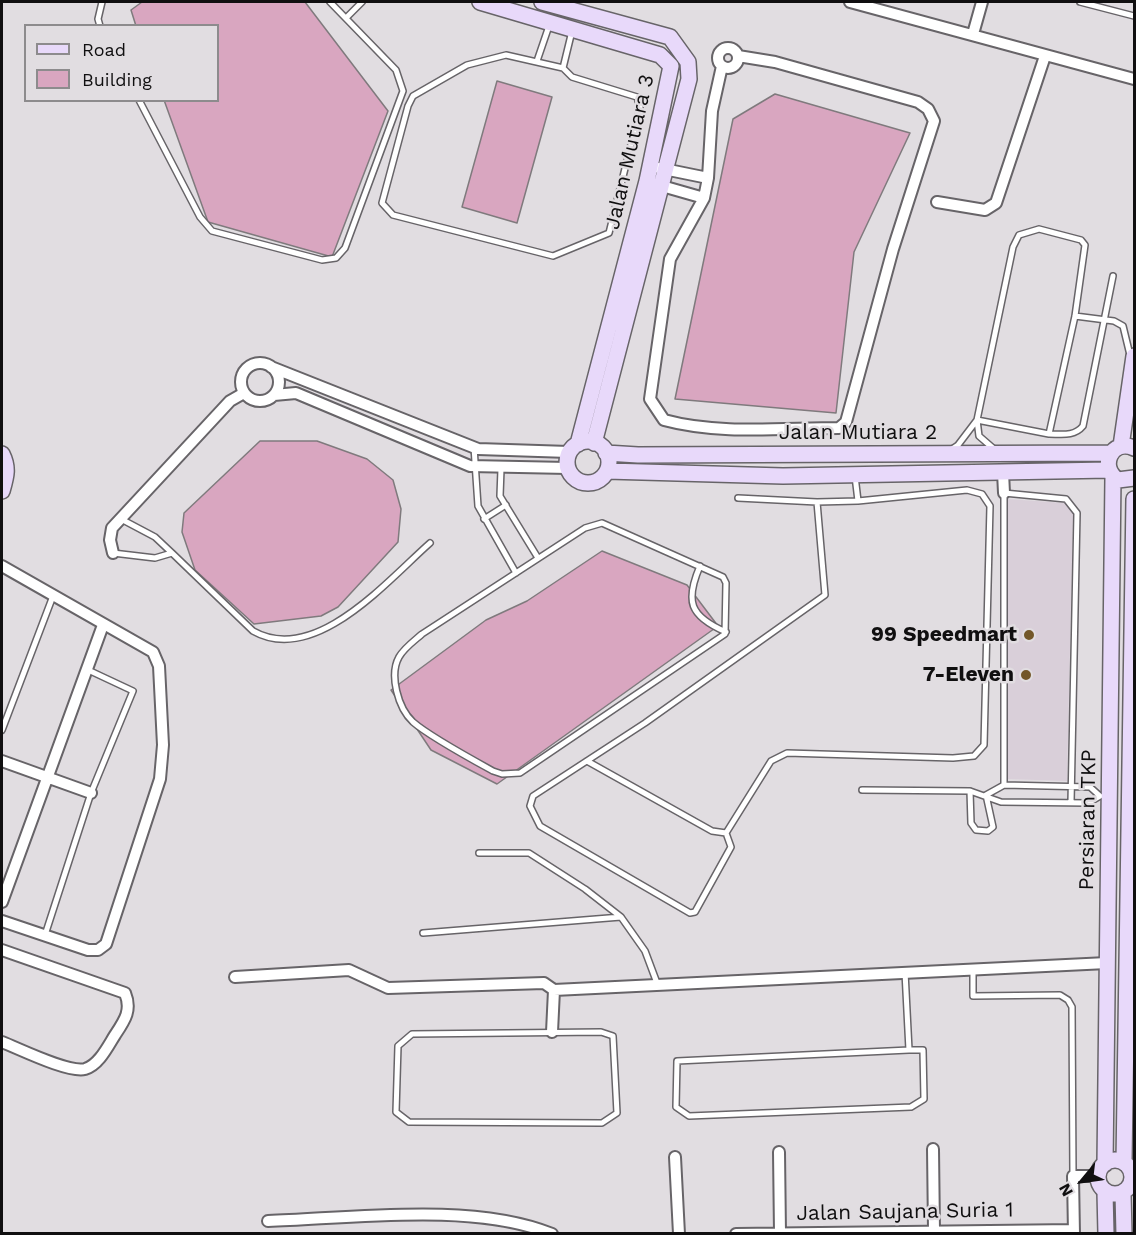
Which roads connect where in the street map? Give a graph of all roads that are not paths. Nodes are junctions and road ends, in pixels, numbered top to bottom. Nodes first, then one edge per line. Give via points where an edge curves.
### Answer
1 (102, 2) edge
2 (330, 2) edge
3 (362, 2) edge
4 (480, 2) edge
5 (542, 2) edge
6 (850, 2) edge
7 (982, 2) edge
8 (1080, 2) edge
9 (1134, 16) edge
10 (346, 18) junction
11 (551, 22) junction
12 (99, 24) edge
13 (573, 29) junction
14 (973, 34) junction
15 (738, 56) junction
16 (1045, 56) junction
17 (537, 61) junction
18 (722, 66) junction
19 (563, 68) junction
20 (1134, 79) edge
21 (140, 102) edge
22 (657, 167) junction
23 (708, 177) junction
24 (653, 183) junction
25 (704, 198) junction
26 (937, 202) dead end
27 (1113, 276) dead end
28 (1075, 316) junction
29 (1105, 320) junction
30 (1134, 356) edge
31 (271, 367) junction
32 (1132, 375) junction
33 (244, 393) junction
34 (274, 395) junction
35 (977, 420) junction
36 (1049, 434) junction
37 (474, 447) junction
38 (600, 448) junction
39 (1122, 449) edge
40 (1005, 453) junction
41 (2, 454) edge
42 (572, 455) junction
43 (933, 455) junction
44 (476, 467) junction
45 (501, 469) junction
46 (607, 471) junction
47 (1003, 472) junction
48 (1111, 473) junction
49 (854, 474) junction
50 (1134, 478) edge
51 (2, 491) edge
52 (1004, 493) junction
53 (738, 498) dead end
54 (1134, 499) edge
55 (858, 501) junction
56 (817, 502) junction
57 (506, 506) junction
58 (120, 518) junction
59 (484, 519) junction
60 (430, 543) dead end
61 (113, 553) joint
62 (172, 553) junction
63 (538, 558) junction
64 (700, 566) junction
65 (4, 567) edge
66 (516, 573) junction
67 (2, 580) edge
68 (53, 596) junction
69 (103, 625) junction
70 (726, 632) junction
71 (1133, 639) edge
72 (86, 669) junction
73 (2, 730) edge
74 (587, 760) junction
75 (2, 761) edge
76 (46, 777) junction
77 (1004, 785) junction
78 (1071, 785) junction
79 (862, 790) dead end
80 (970, 791) junction
81 (91, 793) junction
82 (986, 795) junction
83 (1105, 796) junction
84 (1071, 802) junction
85 (726, 833) junction
86 (479, 853) dead end
87 (2, 903) edge
88 (621, 917) junction
89 (2, 921) edge
90 (423, 933) dead end
91 (45, 937) junction
92 (2, 950) edge
93 (1107, 963) junction
94 (973, 969) junction
95 (905, 972) junction
96 (235, 977) dead end
97 (657, 983) junction
98 (554, 990) junction
99 (552, 1032) junction
100 (2, 1042) edge
101 (909, 1050) junction
102 (933, 1149) dead end
103 (779, 1152) dead end
104 (675, 1157) dead end
105 (1131, 1161) edge
106 (1101, 1170) junction
107 (1073, 1176) junction
108 (1129, 1188) edge
109 (1106, 1192) junction
110 (1134, 1212) edge
111 (268, 1221) dead end
112 (934, 1231) junction
113 (1074, 1232) edge
114 (552, 1233) edge
115 (680, 1233) edge
116 (736, 1233) edge
117 (780, 1233) edge
118 (1107, 1233) edge
119 (1125, 1233) edge

1 - 12 lane
2 - 10 lane
3 - 10 lane
4 - 11 street, Jalan Mutiara 3
5 - 22 street, Jalan Mutiara 3 via 670,37 680,48 688,62 689,79
6 - 14 street
7 - 14 street
8 - 9 lane
10 - 21 lane via 396,70 403,91 345,248 336,258 322,260 212,231 200,217
11 - 13 street, Jalan Mutiara 3
11 - 17 lane
13 - 19 lane
13 - 22 street, Jalan Mutiara 3 via 660,55 671,66
14 - 16 street
15 - 18 street via 732,67
15 - 18 street via 732,49 724,49 718,56
15 - 25 street via 775,62 918,102 928,109 934,121 893,249 846,422 838,428 678,424 664,420 650,399 670,259
16 - 20 street
16 - 26 street via 996,203 985,210
17 - 19 lane
17 - 19 lane via 506,55 467,65 413,96 382,202 386,209 393,215 554,256 609,233 639,101 637,97 572,77
18 - 23 street via 712,111
22 - 23 street
22 - 24 street, Jalan Mutiara 3
23 - 25 street
24 - 25 street
24 - 38 street, Jalan Mutiara 3
24 - 42 street, Jalan Mutiara 3
27 - 29 lane
28 - 29 lane
28 - 35 lane via 1085,245 1081,240 1039,230 1019,235 1013,247
28 - 36 lane
29 - 32 lane via 1123,326
29 - 36 lane via 1083,426 1069,435
30 - 32 street
31 - 33 street via 256,363 246,369 241,380
31 - 34 street via 279,380
31 - 37 street
32 - 39 street
33 - 34 street via 260,402
33 - 58 street via 230,401
34 - 44 street via 296,393
35 - 36 lane
35 - 40 lane via 984,442
35 - 43 lane via 958,445
37 - 42 street
37 - 44 lane
38 - 42 street
38 - 43 street, Jalan Mutiara 2 via 638,455
38 - 46 street
39 - 40 street, Jalan Mutiara 2
39 - 48 street, Persiaran TKP
40 - 43 street, Jalan Mutiara 2
41 - 51 street via 7,476
42 - 45 street
42 - 46 street via 573,477 585,483 597,481
44 - 45 street
44 - 59 lane via 478,506
45 - 57 lane via 499,492
46 - 49 street, Jalan Mutiara 2
47 - 48 street, Jalan Mutiara 2
47 - 49 street, Jalan Mutiara 2
47 - 52 street
48 - 50 street, Jalan Mutiara 2 via 1124,481
48 - 83 street, Persiaran TKP
49 - 55 lane
52 - 77 lane
52 - 78 lane via 1065,499 1077,513
53 - 56 lane
54 - 71 street, Persiaran TKP
55 - 56 lane
55 - 85 lane via 967,490 982,494 990,506 984,745 974,756 953,758 787,753 771,761
56 - 74 lane via 825,595
57 - 59 lane
57 - 63 lane
58 - 61 street via 112,528
58 - 62 lane via 155,537
59 - 66 lane
60 - 62 lane via 335,625 314,635 286,639 268,638 253,631
61 - 62 lane via 155,558
63 - 64 lane via 585,528 602,523
63 - 66 lane
64 - 70 lane via 720,574 726,583
64 - 70 lane via 691,587 692,603 709,624
65 - 67 street
65 - 68 street
66 - 70 lane via 422,634 400,654 393,673 413,722 502,774 525,772
68 - 69 street
68 - 73 lane
69 - 72 street
69 - 91 street via 153,652 159,666 160,778 106,944 98,950 88,950
71 - 105 street, Persiaran TKP via 1125,1127
72 - 76 street
72 - 81 lane via 133,691
74 - 85 lane via 712,831
74 - 85 lane via 533,796 530,806 540,826 690,913 695,912 731,847
75 - 76 street
76 - 81 street
76 - 87 street
77 - 78 lane
77 - 82 lane
78 - 83 lane via 1090,787
78 - 84 lane
79 - 80 lane
80 - 82 lane
80 - 82 lane via 971,823 976,830 988,831 993,827
81 - 91 lane
82 - 84 lane via 1000,802
83 - 84 lane via 1088,803
83 - 93 street, Persiaran TKP
86 - 88 lane via 529,853 585,888
88 - 90 lane
88 - 97 lane via 645,951
89 - 91 street
92 - 100 street via 125,993 129,1002 128,1015 98,1060 86,1069 73,1069
93 - 94 street
93 - 106 street, Persiaran TKP
94 - 95 street
94 - 107 lane via 973,996 1060,995 1072,1007
95 - 97 street
95 - 101 lane
96 - 98 street via 349,970 388,988 544,983
97 - 98 street
98 - 99 street
99 - 99 lane via 601,1032 613,1036 616,1113 602,1123 409,1122 396,1112 398,1046 411,1034
101 - 101 lane via 677,1061 676,1107 689,1116 911,1107 924,1099 923,1050
102 - 112 street
103 - 117 street
104 - 115 street
105 - 106 street via 1114,1160
105 - 108 street
106 - 107 street
106 - 109 street via 1099,1186
107 - 113 street
108 - 109 street via 1114,1195
108 - 119 street
109 - 118 street
110 - 119 street
111 - 114 street via 494,1217
112 - 113 street, Jalan Saujana Suria 1
112 - 117 street, Jalan Saujana Suria 1
116 - 117 street, Jalan Saujana Suria 1

